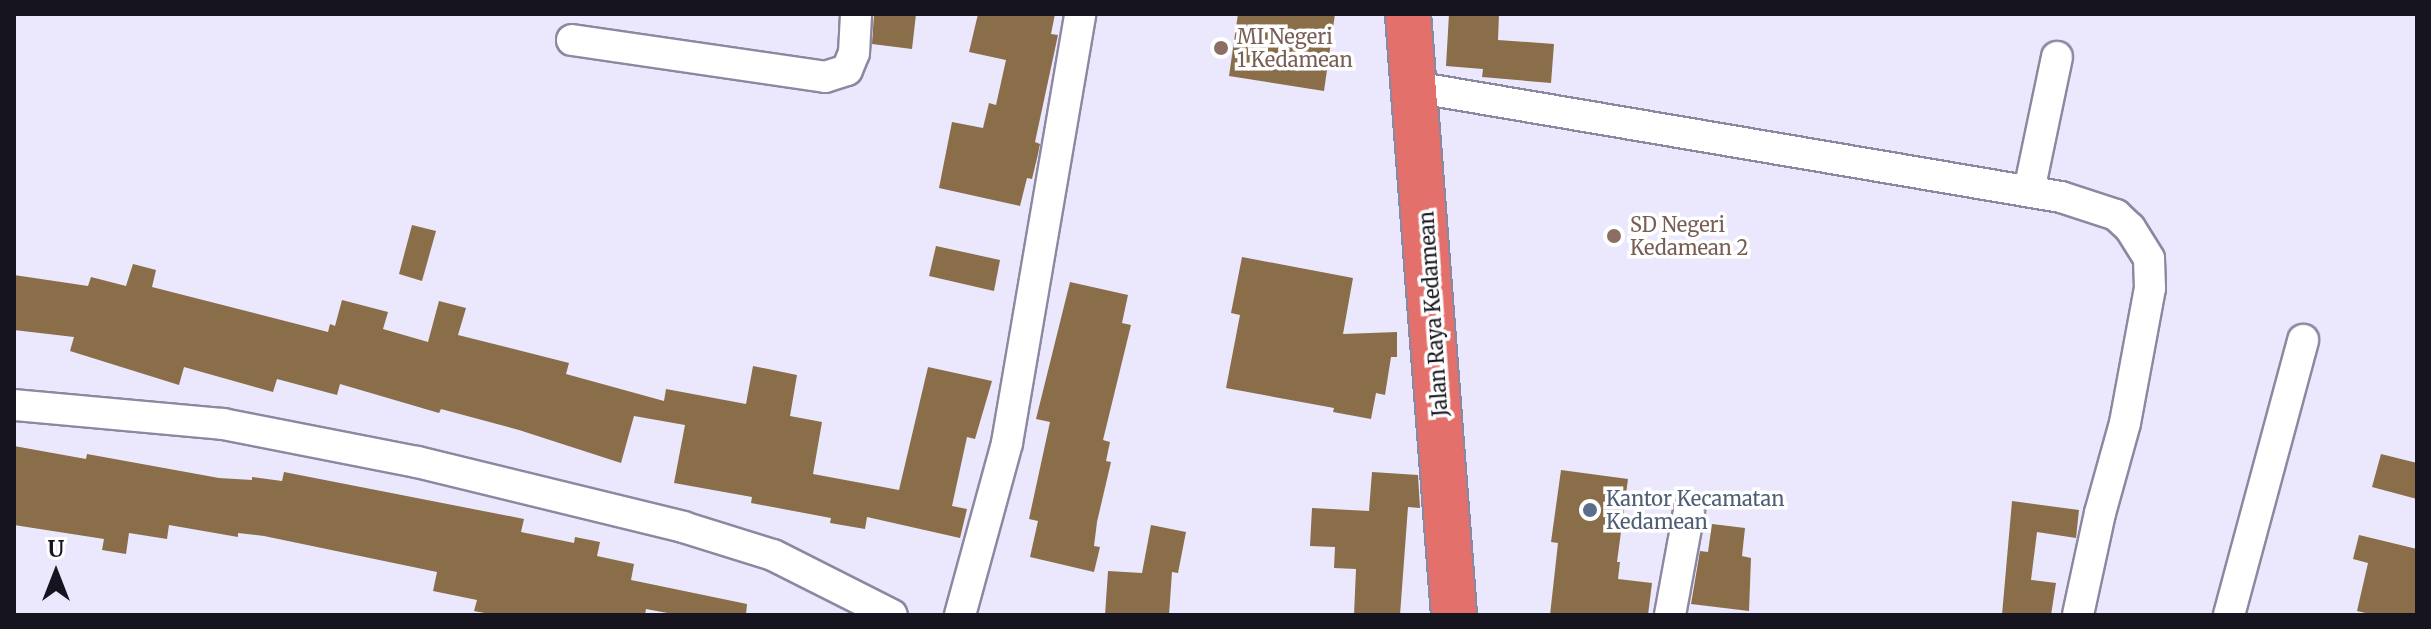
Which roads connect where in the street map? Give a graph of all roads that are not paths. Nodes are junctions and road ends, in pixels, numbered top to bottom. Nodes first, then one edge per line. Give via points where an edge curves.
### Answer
1 (856, 14) edge
2 (1080, 14) edge
3 (1408, 14) edge
4 (572, 40) dead end
5 (2057, 57) dead end
6 (1414, 87) junction
7 (2029, 191) junction
8 (2303, 340) dead end
9 (14, 405) edge
10 (1689, 511) dead end
11 (892, 615) edge
12 (960, 615) edge
13 (1454, 615) edge
14 (1670, 615) edge
15 (2078, 615) edge
16 (2229, 615) edge

1 - 4 street via 854,53 847,70 825,77
2 - 12 street via 1007,443
3 - 6 highway, Jalan Raya Kedamean
5 - 7 street
6 - 7 street
6 - 13 highway, Jalan Raya Kedamean
7 - 15 street via 2082,201 2116,215 2149,259 2150,288 2125,423
8 - 16 street
9 - 11 street via 223,424 417,462 683,527 773,555
10 - 14 street

